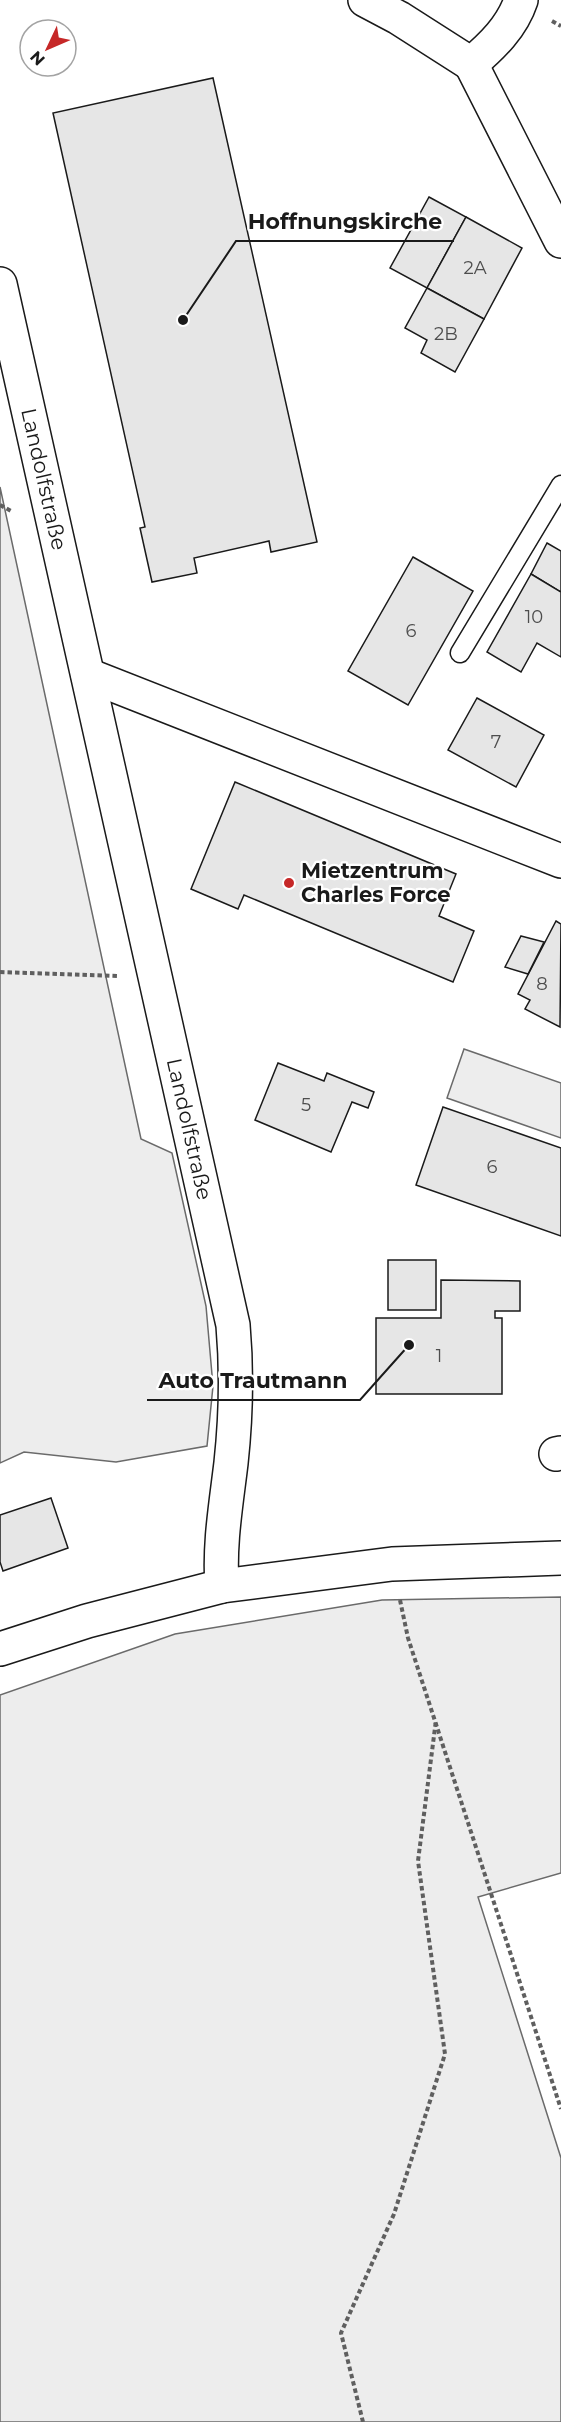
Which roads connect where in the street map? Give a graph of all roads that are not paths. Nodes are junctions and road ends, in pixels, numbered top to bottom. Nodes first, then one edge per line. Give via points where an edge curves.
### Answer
1 (365, 0) edge
2 (521, 0) edge
3 (471, 64) junction
4 (561, 241) edge
5 (0, 284) edge
6 (561, 485) edge
7 (460, 653) dead end
8 (88, 675) junction
9 (561, 861) edge
10 (561, 1558) edge
11 (222, 1586) junction
12 (0, 1649) edge

1 - 3 street
2 - 3 street via 508,27
3 - 4 street
5 - 8 street, Landolfstraße
6 - 7 lane
8 - 9 street
8 - 11 street, Landolfstraße via 234,1325 237,1370 220,1554
10 - 11 street via 392,1564
11 - 12 street via 87,1621

